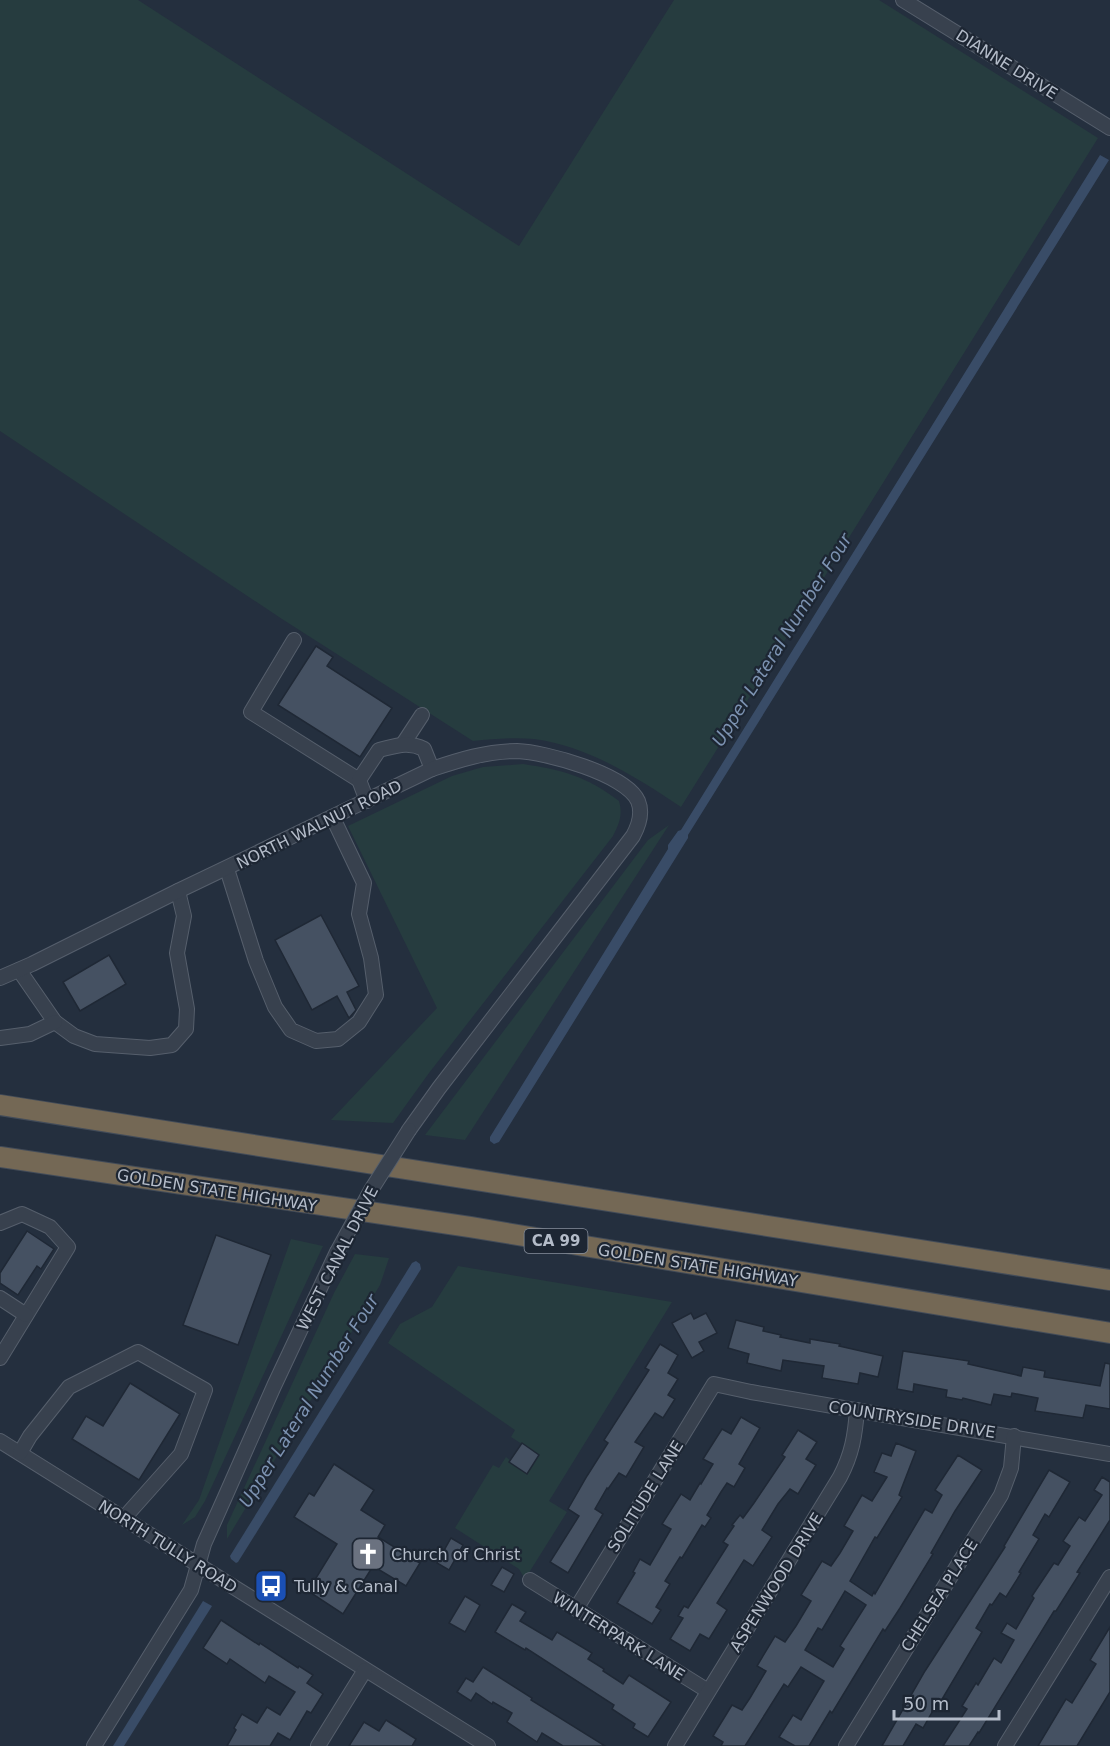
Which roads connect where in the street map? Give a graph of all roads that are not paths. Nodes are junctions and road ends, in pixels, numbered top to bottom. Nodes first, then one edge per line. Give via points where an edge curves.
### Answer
1 (903, 0) edge
2 (1110, 128) edge
3 (294, 640) dead end
4 (422, 715) dead end
5 (403, 744) junction
6 (432, 769) junction
7 (359, 780) junction
8 (368, 801) junction
9 (640, 808) joint
10 (333, 818) junction
11 (228, 869) junction
12 (178, 891) junction
13 (19, 970) junction
14 (0, 978) edge
15 (55, 1022) junction
16 (0, 1038) edge
17 (0, 1105) edge
18 (0, 1156) edge
19 (0, 1223) edge
20 (1110, 1271) edge
21 (1087, 1277) junction
22 (1110, 1280) edge
23 (0, 1298) edge
24 (26, 1315) junction
25 (1110, 1333) edge
26 (0, 1358) edge
27 (714, 1384) joint
28 (856, 1410) junction
29 (1014, 1436) junction
30 (0, 1441) edge
31 (20, 1453) junction
32 (1110, 1454) edge
33 (124, 1518) junction
34 (199, 1566) junction
35 (1110, 1577) edge
36 (530, 1580) dead end
37 (576, 1609) junction
38 (366, 1670) junction
39 (708, 1691) junction
40 (94, 1746) edge
41 (318, 1746) edge
42 (488, 1746) edge
43 (675, 1746) edge
44 (846, 1746) edge
45 (1005, 1746) edge

1 - 2 street, DIANNE DRIVE
3 - 7 street via 251,712
4 - 5 street
5 - 6 street via 424,749
5 - 7 street via 379,750
6 - 8 street, NORTH WALNUT ROAD
6 - 9 street, NORTH WALNUT ROAD via 492,753 541,753 602,774 631,792
7 - 8 street
8 - 10 street, NORTH WALNUT ROAD
9 - 34 street, WEST CANAL DRIVE, bridge via 639,826 633,836 439,1088 371,1190 289,1354 204,1544
10 - 11 street, NORTH WALNUT ROAD
10 - 11 street via 364,883 359,914 376,995 360,1022 338,1040 316,1041 291,1030 280,1015 256,961
11 - 12 street, NORTH WALNUT ROAD
12 - 13 street, NORTH WALNUT ROAD
12 - 15 street via 184,916 177,953 187,1009 186,1029 172,1044 150,1048 95,1044 74,1036
13 - 14 street, NORTH WALNUT ROAD
13 - 15 street
15 - 16 street via 30,1034
17 - 21 highway
18 - 25 highway, GOLDEN STATE HIGHWAY / CA 99 via 482,1229
19 - 24 street via 22,1214 50,1227 68,1247
20 - 21 highway
21 - 22 highway
23 - 24 street
24 - 26 street
27 - 28 street, COUNTRYSIDE DRIVE
27 - 37 street, SOLITUDE LANE
28 - 29 street, COUNTRYSIDE DRIVE
28 - 39 street, ASPENWOOD DRIVE via 853,1445 840,1477
29 - 32 street, COUNTRYSIDE DRIVE
29 - 44 street, CHELSEA PLACE via 1011,1468 1001,1495
30 - 31 street, NORTH TULLY ROAD
31 - 33 street, NORTH TULLY ROAD
31 - 33 street via 69,1387 138,1352 206,1390 181,1454
33 - 34 street, NORTH TULLY ROAD
34 - 38 street, NORTH TULLY ROAD
34 - 40 street, WEST CANAL DRIVE via 191,1590
35 - 45 street
36 - 37 street, WINTERPARK LANE
37 - 39 street, WINTERPARK LANE
38 - 41 street
38 - 42 street, NORTH TULLY ROAD
39 - 43 street, ASPENWOOD DRIVE

